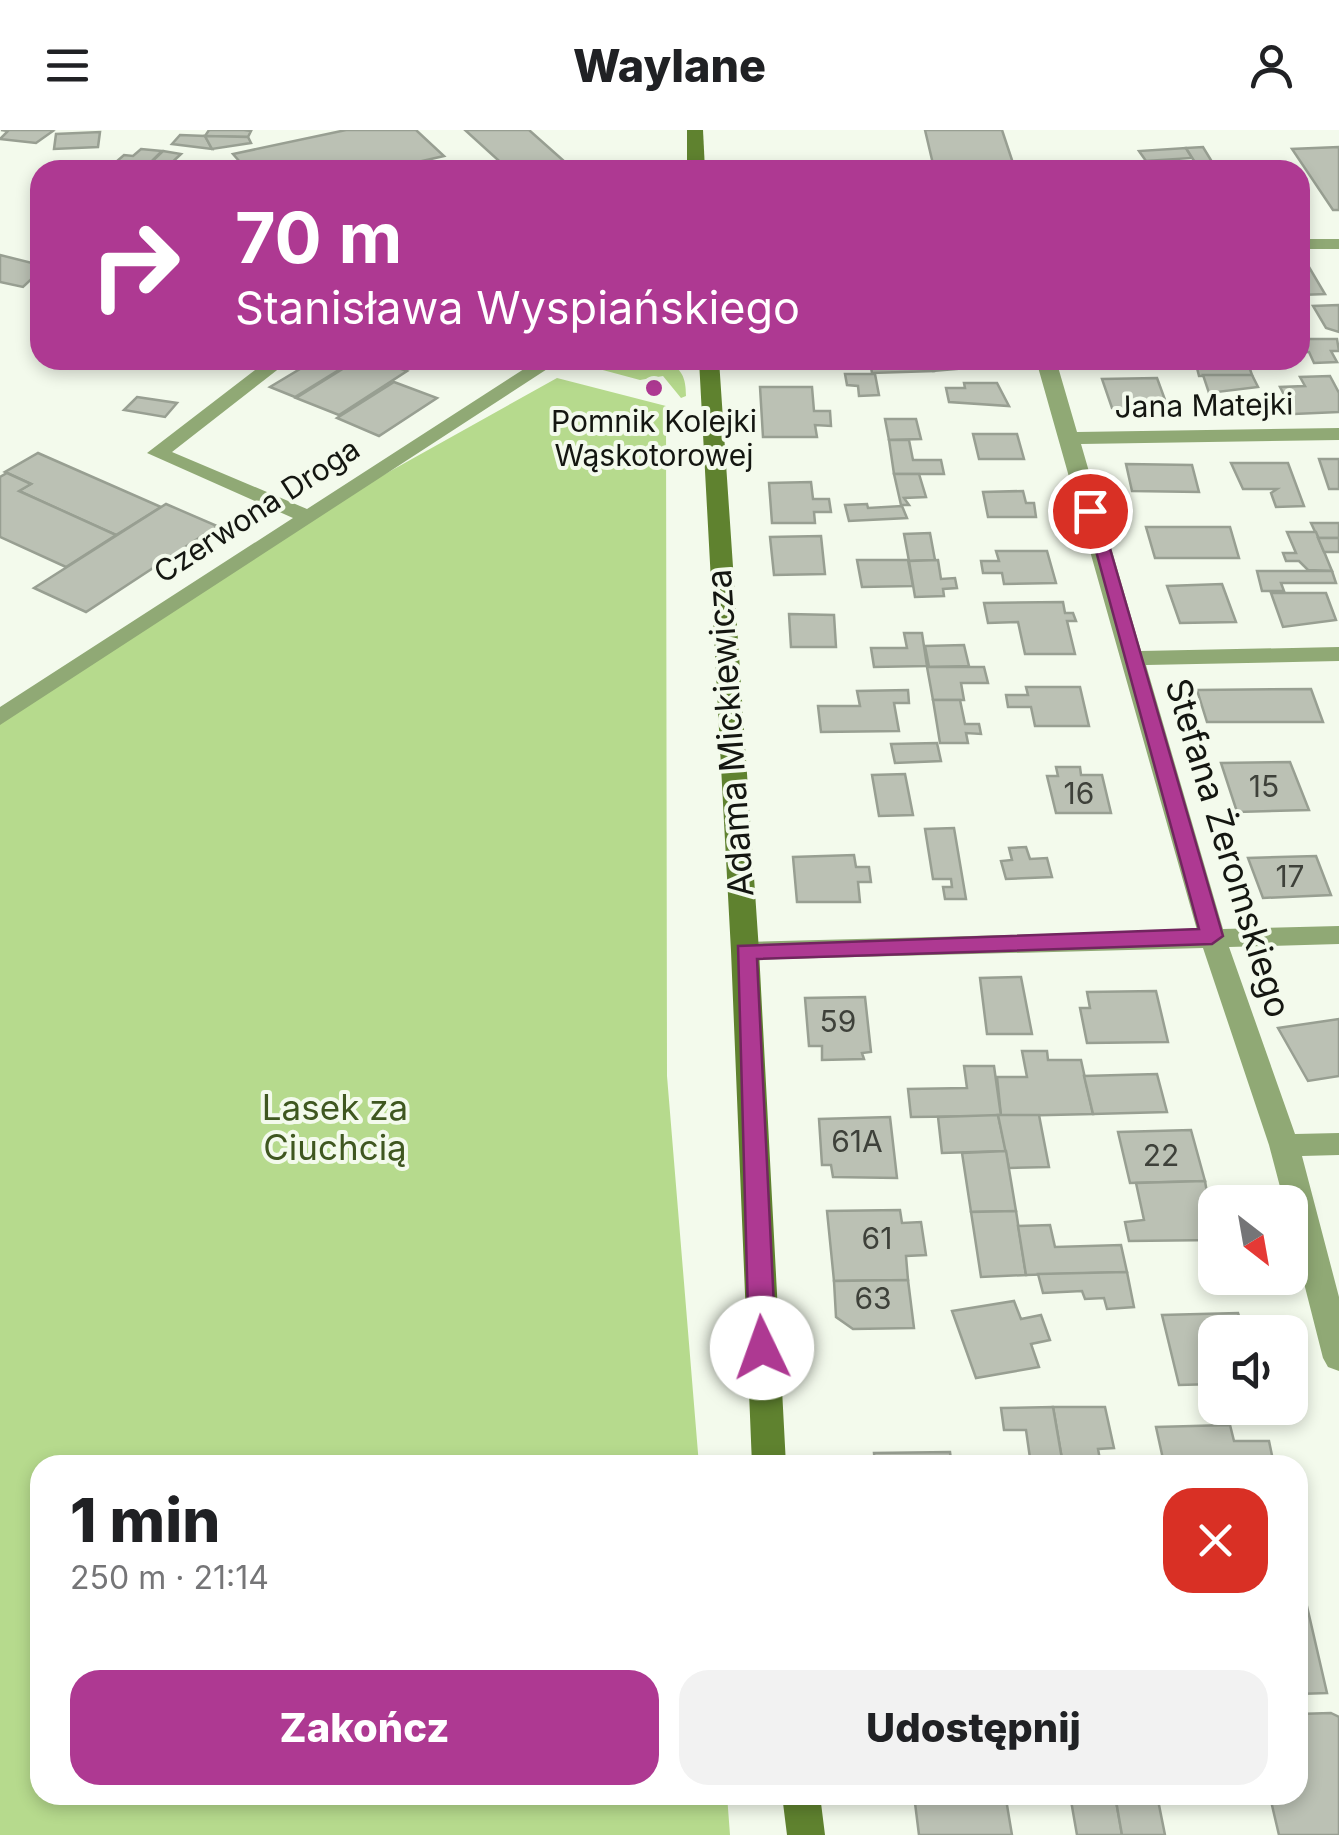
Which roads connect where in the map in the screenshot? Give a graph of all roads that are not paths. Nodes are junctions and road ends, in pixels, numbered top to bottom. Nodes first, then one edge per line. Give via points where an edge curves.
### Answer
1 (695, 130) edge
2 (696, 160) edge
3 (1310, 244) edge
4 (1339, 244) edge
5 (267, 370) edge
6 (535, 370) edge
7 (710, 370) edge
8 (1049, 370) edge
9 (1339, 434) edge
10 (1070, 438) junction
11 (308, 516) junction
12 (1339, 654) edge
13 (1130, 658) junction
14 (0, 718) edge
15 (1339, 935) edge
16 (1212, 936) junction
17 (746, 952) junction
18 (1339, 1144) edge
19 (1284, 1145) junction
20 (1339, 1358) edge
21 (769, 1455) edge
22 (802, 1805) edge
23 (806, 1835) edge

1 - 2 main road
3 - 4 street
5 - 11 street via 157,453
6 - 11 street, Czerwona Droga
7 - 17 main road, Adama Mickiewicza
8 - 10 street, Stefana Żeromskiego
9 - 10 street, Jana Matejki
10 - 13 street, Stefana Żeromskiego
11 - 14 street, Czerwona Droga
12 - 13 street
13 - 16 street, Stefana Żeromskiego
15 - 16 street
16 - 17 street
16 - 19 street, Stefana Żeromskiego
17 - 21 main road, Adama Mickiewicza
18 - 19 street
19 - 20 street, Stefana Żeromskiego
22 - 23 main road

